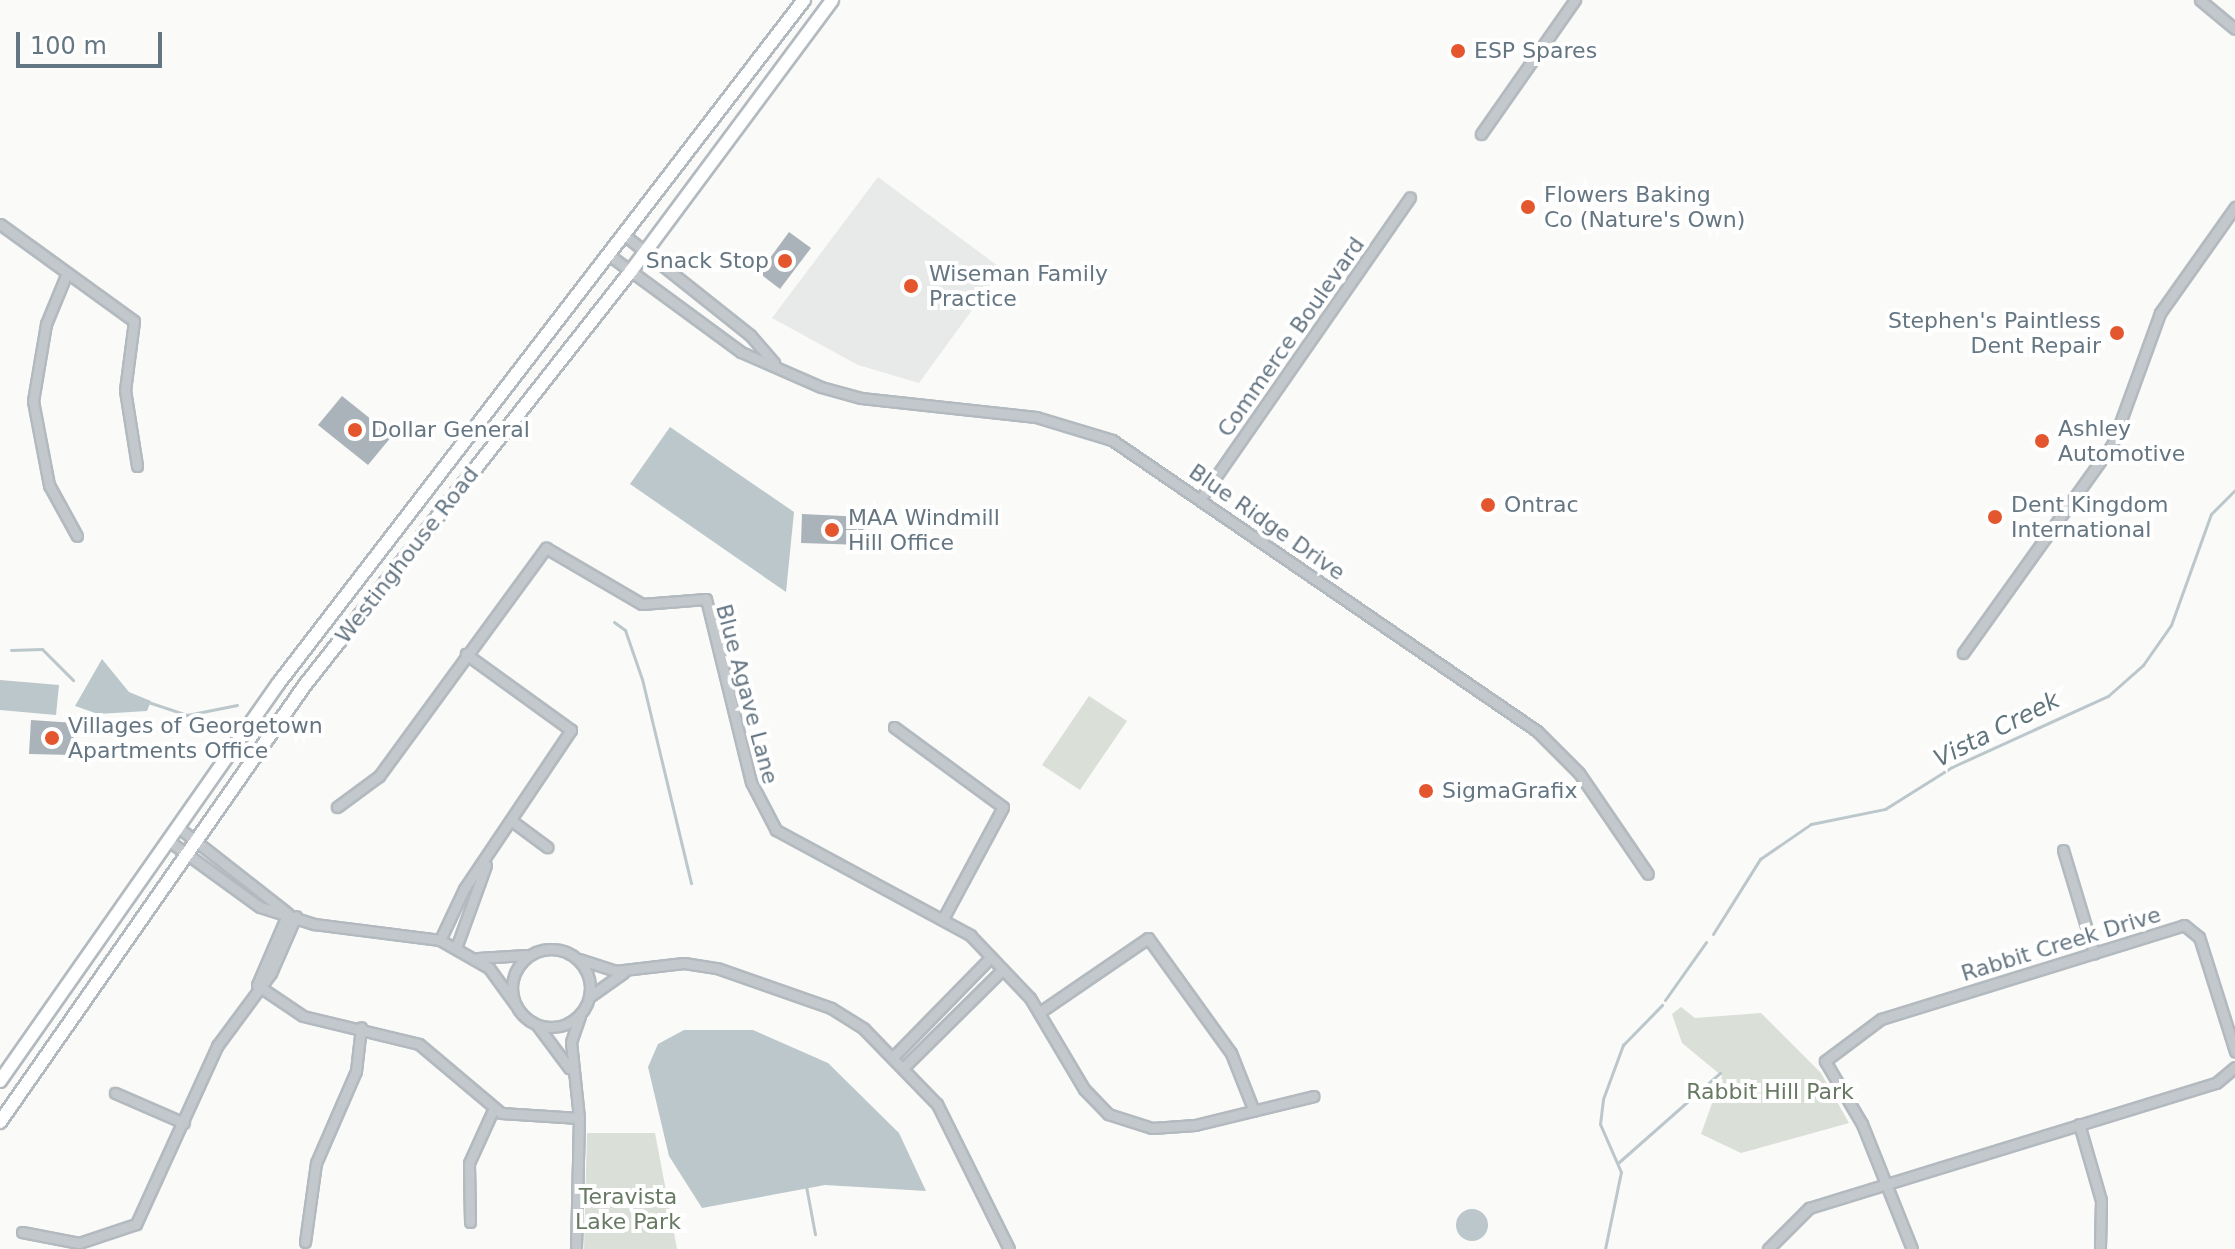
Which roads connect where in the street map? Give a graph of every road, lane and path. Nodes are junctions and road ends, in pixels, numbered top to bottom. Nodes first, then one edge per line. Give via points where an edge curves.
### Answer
1 (804, 0) edge
2 (832, 0) edge
3 (1575, 0) edge
4 (2200, 0) edge
5 (2235, 29) edge
6 (1481, 134) dead end
7 (1410, 197) dead end
8 (2235, 209) edge
9 (0, 224) edge
10 (628, 238) junction
11 (645, 252) junction
12 (613, 258) junction
13 (631, 271) junction
14 (67, 273) junction
15 (776, 365) junction
16 (137, 466) dead end
17 (1201, 498) junction
18 (77, 536) dead end
19 (1963, 653) dead end
20 (466, 654) junction
21 (894, 727) dead end
22 (337, 807) dead end
23 (512, 821) junction
24 (179, 828) junction
25 (169, 841) junction
26 (197, 842) junction
27 (547, 847) dead end
28 (2063, 850) dead end
29 (187, 856) junction
30 (487, 861) junction
31 (1648, 874) dead end
32 (292, 915) junction
33 (944, 917) junction
34 (440, 940) junction
35 (456, 948) junction
36 (533, 953) junction
37 (2094, 953) junction
38 (991, 957) junction
39 (476, 958) junction
40 (579, 959) junction
41 (1003, 969) junction
42 (630, 971) junction
43 (257, 985) junction
44 (589, 997) junction
45 (515, 1004) junction
46 (1040, 1012) junction
47 (581, 1013) junction
48 (535, 1023) junction
49 (361, 1027) junction
50 (2235, 1051) edge
51 (895, 1055) junction
52 (906, 1065) junction
53 (2235, 1067) edge
54 (572, 1078) junction
55 (0, 1081) edge
56 (115, 1093) dead end
57 (1314, 1096) dead end
58 (494, 1108) junction
59 (1254, 1111) junction
60 (579, 1118) junction
61 (0, 1122) edge
62 (184, 1123) junction
63 (2079, 1124) junction
64 (1880, 1183) junction
65 (470, 1222) dead end
66 (22, 1232) dead end
67 (305, 1242) dead end
68 (576, 1249) edge
69 (1009, 1249) edge
70 (1768, 1249) edge
71 (1912, 1249) edge
72 (2100, 1249) edge

1 - 10 main road, Westinghouse Road
2 - 11 main road, Westinghouse Road
3 - 6 street
4 - 5 street
7 - 17 street, Commerce Boulevard
8 - 19 street via 2160,313 2112,445
9 - 14 street
10 - 11 street, Blue Ridge Drive
10 - 12 main road, Westinghouse Road
11 - 13 main road, Westinghouse Road
11 - 15 street, Blue Ridge Drive via 750,335
12 - 13 street, Blue Ridge Drive
12 - 24 main road, Westinghouse Road via 278,684
13 - 15 street, Blue Ridge Drive via 741,352
13 - 26 main road, Westinghouse Road via 305,685
14 - 16 street via 138,330 125,390
14 - 18 street via 46,324 33,401 49,485
15 - 17 street, Blue Ridge Drive via 861,398 1063,423 1112,440
17 - 31 street, Blue Ridge Drive via 1537,731 1579,773
20 - 22 street, Blue Agave Lane via 379,776
20 - 23 street via 571,730
20 - 33 street, Blue Agave Lane via 546,548 642,604 706,599 764,814 792,843
21 - 33 street via 1003,807
23 - 27 street
23 - 30 street
24 - 25 main road, Westinghouse Road
24 - 26 street
25 - 29 street
25 - 55 main road, Westinghouse Road
26 - 29 main road, Westinghouse Road
26 - 32 street
28 - 37 street
29 - 32 street via 260,907
29 - 61 main road, Westinghouse Road
30 - 34 street
30 - 35 street
32 - 34 street
32 - 43 street via 271,973
33 - 38 street, Blue Agave Lane
34 - 35 street
35 - 39 street
36 - 39 street
36 - 40 street via 557,949
36 - 45 street via 512,980
37 - 50 street, Rabbit Creek Drive via 2184,925 2194,929
37 - 64 street, Rabbit Creek Drive via 1881,1019 1825,1061 1862,1124
38 - 41 street, Blue Agave Lane
38 - 51 street
39 - 45 street
40 - 42 street
40 - 44 street
41 - 46 street, Blue Agave Lane
41 - 52 street
42 - 44 street
42 - 51 street via 684,963 717,968 831,1008
43 - 49 street via 303,1016
43 - 62 street via 231,1019
44 - 47 street
45 - 48 street
46 - 59 street, Blue Agave Lane via 1084,1089 1108,1114 1152,1128
46 - 59 street via 1148,938 1231,1053
47 - 48 street via 565,1024
47 - 54 street via 571,1042
48 - 54 street
49 - 58 street via 419,1044
49 - 67 street via 356,1071 316,1163
51 - 52 street
52 - 69 street via 937,1104
53 - 63 street via 2216,1083
54 - 60 street
56 - 62 street
57 - 59 street, Blue Agave Lane
58 - 60 street via 524,1120
58 - 65 street via 469,1163
60 - 68 street
62 - 66 street via 136,1224 79,1243
63 - 64 street
63 - 72 street via 2101,1200
64 - 70 street via 1802,1212
64 - 71 street

